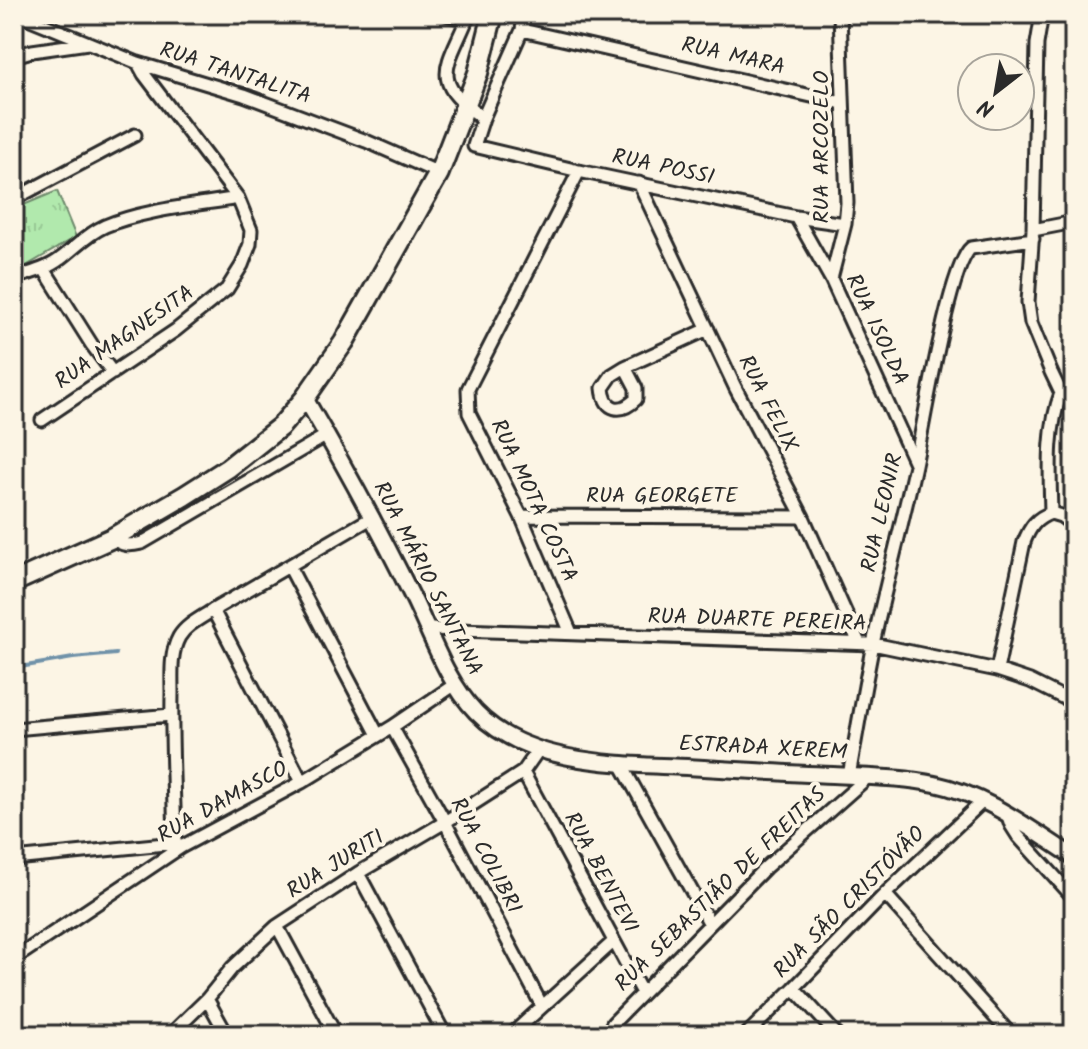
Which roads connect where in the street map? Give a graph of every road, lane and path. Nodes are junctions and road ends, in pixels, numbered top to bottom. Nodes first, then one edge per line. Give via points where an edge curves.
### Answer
1 (18, 14) edge
2 (446, 14) edge
3 (493, 14) edge
4 (524, 14) edge
5 (840, 14) edge
6 (1042, 14) edge
7 (468, 17) edge
8 (522, 30) junction
9 (89, 43) junction
10 (14, 56) edge
11 (138, 63) junction
12 (842, 103) junction
13 (462, 116) junction
14 (483, 118) junction
15 (479, 132) junction
16 (135, 135) dead end
17 (579, 171) junction
18 (439, 173) junction
19 (639, 183) junction
20 (238, 198) junction
21 (14, 199) edge
22 (796, 217) junction
23 (1074, 222) edge
24 (845, 224) junction
25 (1033, 235) junction
26 (44, 269) junction
27 (14, 278) edge
28 (831, 279) junction
29 (708, 329) junction
30 (625, 367) dead end
31 (113, 373) junction
32 (1061, 393) junction
33 (305, 398) junction
34 (1074, 403) edge
35 (42, 420) dead end
36 (327, 435) junction
37 (915, 463) junction
38 (1051, 513) junction
39 (521, 516) junction
40 (373, 517) junction
41 (803, 517) junction
42 (1074, 526) edge
43 (112, 538) junction
44 (289, 566) junction
45 (14, 582) edge
46 (213, 610) junction
47 (429, 629) junction
48 (571, 633) junction
49 (859, 643) junction
50 (873, 644) junction
51 (997, 670) junction
52 (454, 685) junction
53 (1074, 703) edge
54 (171, 715) junction
55 (392, 727) junction
56 (14, 729) edge
57 (378, 735) junction
58 (539, 749) junction
59 (621, 764) junction
60 (523, 772) junction
61 (849, 776) junction
62 (868, 777) junction
63 (302, 782) junction
64 (983, 801) junction
65 (1008, 816) junction
66 (445, 822) junction
67 (178, 845) junction
68 (1074, 857) edge
69 (14, 859) edge
70 (358, 873) junction
71 (885, 894) junction
72 (1074, 898) edge
73 (710, 924) junction
74 (277, 926) junction
75 (613, 942) junction
76 (14, 959) edge
77 (794, 988) junction
78 (642, 993) junction
79 (207, 999) junction
80 (542, 1006) junction
81 (170, 1035) edge
82 (227, 1035) edge
83 (336, 1035) edge
84 (445, 1035) edge
85 (511, 1035) edge
86 (607, 1035) edge
87 (746, 1035) edge
88 (837, 1035) edge
89 (1011, 1035) edge

1 - 9 street, RUA TANTALITA
2 - 7 street
3 - 13 main road
4 - 8 street
5 - 12 street, RUA ARCOZELO
6 - 25 street
7 - 13 street via 449,57 446,81
8 - 12 street, RUA MARA
8 - 14 street
9 - 10 street
9 - 11 street, RUA TANTALITA
11 - 18 street, RUA TANTALITA via 244,95
11 - 20 street, RUA MAGNESITA
12 - 24 street, RUA ARCOZELO
13 - 14 street
13 - 15 street
13 - 18 main road
14 - 15 street
15 - 17 street, RUA POSSI via 474,146
16 - 21 street
17 - 19 street, RUA POSSI
17 - 39 street, RUA MOTA COSTA via 468,389 469,413
18 - 33 main road via 344,342
19 - 22 street, RUA POSSI
19 - 29 street, RUA FELIX
20 - 26 street via 118,221
20 - 31 street, RUA MAGNESITA via 251,230 250,244 227,289
22 - 24 street, RUA POSSI
22 - 28 street, RUA ISOLDA
23 - 25 street
24 - 28 street, RUA ARCOZELO
25 - 32 street via 1031,323
25 - 37 street, RUA LEONIR via 965,253 950,298
26 - 27 street
26 - 31 street
28 - 37 street, RUA ISOLDA
29 - 30 street
29 - 41 street, RUA FELIX
31 - 35 street, RUA MAGNESITA
32 - 34 street
32 - 38 street via 1052,423
33 - 36 street, RUA MÁRIO SANTANA
33 - 43 main road via 281,426 228,468
36 - 40 street, RUA MÁRIO SANTANA
36 - 43 street via 142,543 130,546
37 - 50 street, RUA LEONIR
38 - 42 street
38 - 51 street via 1031,526 1024,542
39 - 41 street, RUA GEORGETE
39 - 48 street, RUA MOTA COSTA
40 - 44 street
40 - 47 street, RUA MÁRIO SANTANA
41 - 49 street, RUA FELIX
43 - 45 main road
44 - 46 street
44 - 57 street
46 - 54 street via 187,627 177,642
46 - 63 street
47 - 48 street, RUA DUARTE PEREIRA
47 - 52 street, RUA MÁRIO SANTANA
48 - 49 street, RUA DUARTE PEREIRA
49 - 50 street, RUA DUARTE PEREIRA
50 - 51 street, RUA DUARTE PEREIRA
50 - 61 street, RUA LEONIR
51 - 53 street, RUA DUARTE PEREIRA
52 - 55 street, RUA DAMASCO
52 - 58 street, RUA MÁRIO SANTANA via 496,730
54 - 56 street
54 - 67 street
55 - 57 street, RUA DAMASCO
55 - 66 street, RUA COLIBRI
57 - 63 street, RUA DAMASCO
58 - 59 street, ESTRADA XEREM
58 - 60 street, RUA JURITI
59 - 61 street, ESTRADA XEREM
59 - 73 street
60 - 66 street, RUA JURITI
60 - 75 street, RUA BENTEVI
61 - 62 street, ESTRADA XEREM
62 - 64 street, ESTRADA XEREM via 935,784
62 - 73 street, RUA SEBASTIÃO DE FREITAS
63 - 67 street, RUA DAMASCO
64 - 65 street, ESTRADA XEREM
64 - 71 street, RUA SÃO CRISTÓVÃO
65 - 68 street, ESTRADA XEREM
65 - 72 street via 1018,836
66 - 70 street, RUA JURITI
66 - 80 street, RUA COLIBRI
67 - 69 street
67 - 76 street, RUA DAMASCO
70 - 74 street, RUA JURITI
70 - 84 street
71 - 77 street, RUA SÃO CRISTÓVÃO
71 - 89 street
73 - 78 street, RUA SEBASTIÃO DE FREITAS
74 - 79 street, RUA JURITI
74 - 83 street
75 - 78 street, RUA BENTEVI
75 - 80 street
77 - 87 street, RUA SÃO CRISTÓVÃO
77 - 88 street
78 - 86 street, RUA SEBASTIÃO DE FREITAS
79 - 81 street, RUA JURITI
79 - 82 street
80 - 85 street

